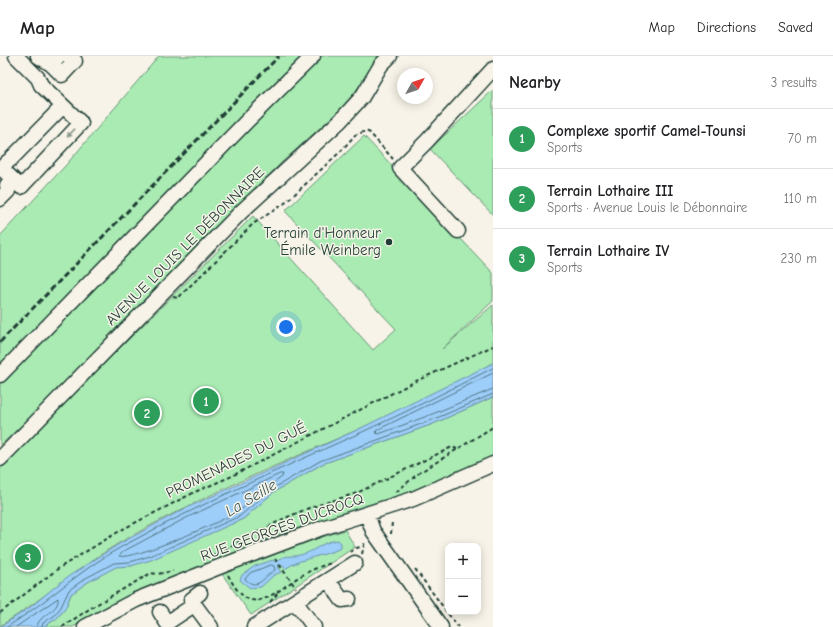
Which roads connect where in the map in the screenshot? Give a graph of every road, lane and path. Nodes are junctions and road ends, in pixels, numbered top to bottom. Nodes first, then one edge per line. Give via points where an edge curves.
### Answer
1 (16, 56) edge
2 (38, 56) edge
3 (69, 56) edge
4 (313, 56) edge
5 (390, 56) edge
6 (55, 60) edge
7 (493, 69) edge
8 (63, 106) junction
9 (2, 162) edge
10 (400, 168) junction
11 (6, 185) dead end
12 (0, 199) edge
13 (458, 232) dead end
14 (164, 290) junction
15 (493, 346) edge
16 (0, 375) edge
17 (493, 427) edge
18 (457, 449) junction
19 (0, 459) edge
20 (493, 464) edge
21 (392, 494) dead end
22 (367, 514) junction
23 (392, 522) dead end
24 (394, 539) dead end
25 (365, 546) dead end
26 (273, 556) dead end
27 (210, 557) dead end
28 (350, 559) joint
29 (334, 562) dead end
30 (224, 564) junction
31 (412, 564) dead end
32 (178, 570) dead end
33 (328, 580) junction
34 (292, 582) junction
35 (349, 599) dead end
36 (294, 603) junction
37 (160, 612) dead end
38 (0, 613) edge
39 (62, 627) edge
40 (85, 627) edge
41 (211, 627) edge
42 (254, 627) edge
43 (314, 627) edge
44 (441, 627) edge
45 (458, 627) edge

1 - 8 street
2 - 6 street
3 - 6 street via 75,61 62,75
4 - 16 street
5 - 14 street, AVENUE LOUIS LE DÉBONNAIRE via 362,97 340,121 241,212
7 - 10 street
8 - 9 street via 10,160
8 -> 9 street via 81,123 21,187
10 - 13 street
10 - 14 path via 370,133 366,131 355,135 285,203 253,224 178,298 170,296
11 - 12 street via 8,191
14 - 19 street, AVENUE LOUIS LE DÉBONNAIRE
15 - 38 path, PROMENADES DU GUÉ via 414,382 123,529 59,568
17 - 18 path
18 - 21 path
18 - 27 path via 452,448 356,493 283,519
20 - 22 street, RUE GEORGES DUCROCQ via 419,497
22 - 30 street, RUE GEORGES DUCROCQ
22 - 44 street via 373,531
23 - 24 path via 390,533
25 - 28 path via 356,548
26 - 34 path
28 - 33 street
29 - 34 path
30 - 34 path via 235,588 243,596 254,601 263,601
30 - 40 street, RUE GEORGES DUCROCQ via 136,600
31 - 45 path
32 - 39 path via 164,574 151,573
33 - 35 street via 342,600
33 - 36 street
36 - 42 street
36 - 43 street
37 - 41 street via 167,623 197,599

